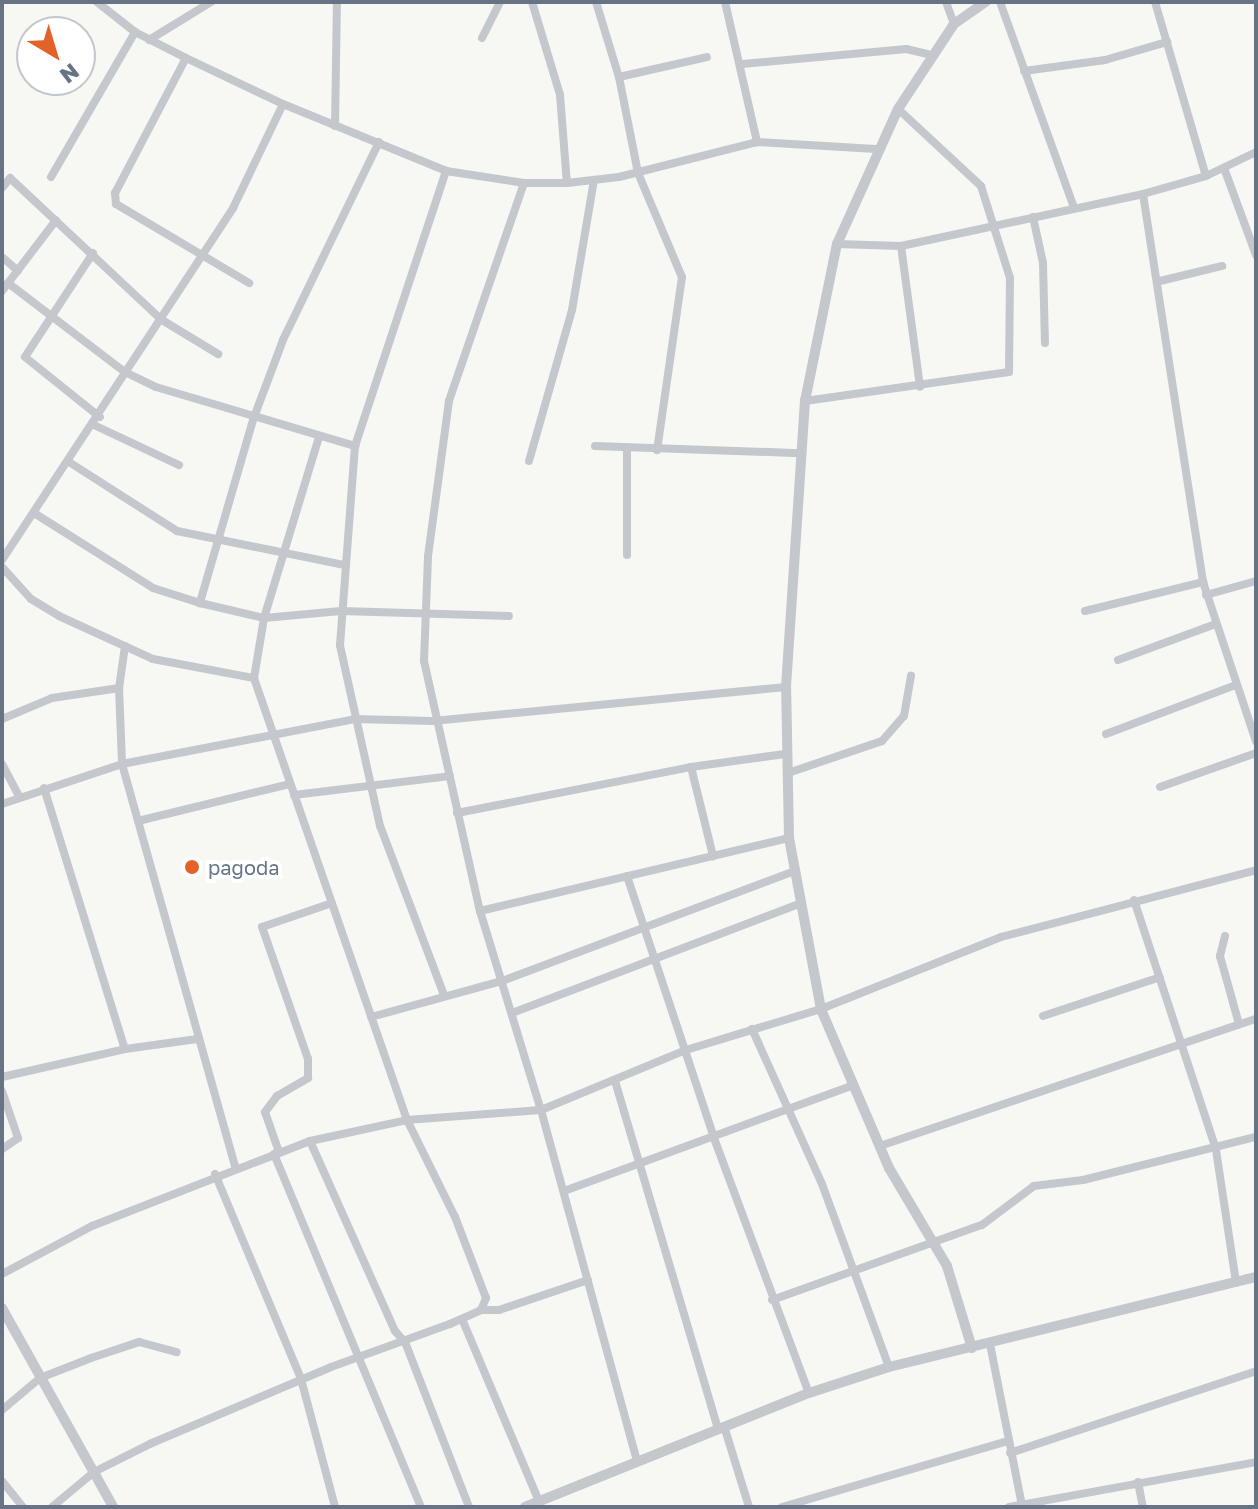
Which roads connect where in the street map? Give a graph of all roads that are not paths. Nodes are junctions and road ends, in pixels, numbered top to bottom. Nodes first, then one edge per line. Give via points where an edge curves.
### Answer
1 (97, 2) edge
2 (211, 2) edge
3 (337, 2) edge
4 (500, 2) edge
5 (532, 2) edge
6 (596, 2) edge
7 (725, 2) edge
8 (946, 2) edge
9 (986, 2) edge
10 (1000, 2) edge
11 (1155, 2) edge
12 (954, 24) junction
13 (135, 32) junction
14 (482, 38) dead end
15 (149, 40) junction
16 (1167, 42) junction
17 (932, 55) junction
18 (707, 57) dead end
19 (186, 58) junction
20 (742, 64) junction
21 (1024, 71) junction
22 (619, 77) junction
23 (283, 104) junction
24 (898, 109) junction
25 (335, 126) junction
26 (379, 142) junction
27 (757, 142) junction
28 (876, 149) junction
29 (1256, 152) edge
30 (1224, 168) junction
31 (446, 171) junction
32 (638, 173) junction
33 (6, 175) edge
34 (1206, 176) junction
35 (51, 177) dead end
36 (594, 180) junction
37 (524, 183) junction
38 (567, 183) junction
39 (2, 188) edge
40 (1143, 194) junction
41 (1074, 207) junction
42 (1033, 217) junction
43 (56, 220) junction
44 (997, 224) junction
45 (837, 244) junction
46 (901, 246) junction
47 (93, 253) junction
48 (1256, 255) edge
49 (2, 257) edge
50 (202, 257) junction
51 (1222, 266) dead end
52 (18, 271) junction
53 (1160, 281) junction
54 (8, 283) junction
55 (249, 283) dead end
56 (2, 291) edge
57 (51, 311) junction
58 (162, 320) junction
59 (1045, 343) dead end
60 (218, 354) dead end
61 (125, 372) junction
62 (920, 387) junction
63 (805, 401) junction
64 (253, 420) junction
65 (97, 421) junction
66 (319, 437) junction
67 (355, 446) junction
68 (595, 446) dead end
69 (627, 448) junction
70 (657, 450) junction
71 (800, 453) junction
72 (529, 461) dead end
73 (69, 462) junction
74 (179, 465) dead end
75 (34, 513) junction
76 (218, 542) junction
77 (627, 555) dead end
78 (283, 556) junction
79 (2, 560) edge
80 (344, 565) junction
81 (2, 567) edge
82 (1256, 581) edge
83 (1203, 582) junction
84 (1206, 595) junction
85 (200, 603) junction
86 (426, 610) junction
87 (341, 611) junction
88 (1085, 611) dead end
89 (509, 616) dead end
90 (264, 618) junction
91 (1216, 624) junction
92 (125, 646) junction
93 (1118, 660) dead end
94 (911, 676) dead end
95 (254, 678) junction
96 (1236, 685) junction
97 (786, 687) junction
98 (119, 688) junction
99 (2, 719) edge
100 (355, 719) junction
101 (433, 721) junction
102 (1106, 734) dead end
103 (273, 737) junction
104 (1256, 741) edge
105 (1256, 753) edge
106 (785, 754) junction
107 (2, 764) edge
108 (122, 764) junction
109 (691, 767) junction
110 (788, 773) junction
111 (450, 776) junction
112 (290, 784) junction
113 (1160, 787) dead end
114 (44, 788) junction
115 (372, 788) junction
116 (294, 795) junction
117 (19, 796) junction
118 (2, 804) edge
119 (457, 813) junction
120 (138, 821) junction
121 (789, 838) junction
122 (713, 856) junction
123 (1256, 870) edge
124 (795, 871) junction
125 (627, 876) junction
126 (1134, 900) junction
127 (332, 903) junction
128 (801, 903) junction
129 (480, 911) junction
130 (646, 927) junction
131 (1225, 936) dead end
132 (657, 955) junction
133 (1160, 977) junction
134 (502, 981) junction
135 (444, 995) junction
136 (821, 1009) junction
137 (512, 1013) junction
138 (1043, 1016) dead end
139 (371, 1017) junction
140 (1256, 1019) edge
141 (1239, 1024) junction
142 (752, 1029) junction
143 (197, 1039) junction
144 (1182, 1044) junction
145 (125, 1049) junction
146 (686, 1050) junction
147 (2, 1077) edge
148 (615, 1081) junction
149 (853, 1085) junction
150 (2, 1091) edge
151 (541, 1110) junction
152 (788, 1112) junction
153 (407, 1120) junction
154 (1256, 1137) edge
155 (714, 1138) junction
156 (310, 1141) junction
157 (880, 1146) junction
158 (1215, 1146) junction
159 (2, 1149) edge
160 (276, 1153) junction
161 (641, 1163) junction
162 (235, 1167) junction
163 (215, 1174) junction
164 (564, 1191) junction
165 (936, 1245) junction
166 (2, 1274) edge
167 (852, 1275) junction
168 (1256, 1277) edge
169 (588, 1280) junction
170 (1236, 1282) junction
171 (772, 1300) junction
172 (2, 1308) edge
173 (481, 1310) junction
174 (462, 1319) junction
175 (405, 1342) junction
176 (990, 1344) junction
177 (972, 1348) junction
178 (177, 1352) dead end
179 (360, 1357) junction
180 (889, 1367) junction
181 (1256, 1371) edge
182 (40, 1378) junction
183 (301, 1379) junction
184 (809, 1393) junction
185 (2, 1410) edge
186 (721, 1428) junction
187 (1007, 1441) junction
188 (1010, 1453) junction
189 (637, 1460) junction
190 (1256, 1462) edge
191 (94, 1472) junction
192 (2, 1481) edge
193 (1138, 1482) junction
194 (539, 1501) junction
195 (1022, 1505) edge
196 (23, 1507) edge
197 (52, 1507) edge
198 (113, 1507) edge
199 (335, 1507) edge
200 (421, 1507) edge
201 (469, 1507) edge
202 (525, 1507) edge
203 (749, 1507) edge
204 (782, 1507) edge
205 (1009, 1507) edge
206 (1143, 1507) edge

1 - 13 street
2 - 15 street
3 - 25 street
4 - 14 street
5 - 38 street via 560,95
6 - 22 street
7 - 20 street
8 - 12 street
9 - 12 street
10 - 21 street
11 - 16 street
12 - 17 street
13 - 15 street
13 - 35 street
15 - 19 street
16 - 21 street via 1105,60
16 - 34 street
17 - 20 street via 906,49
17 - 24 street
18 - 22 street
19 - 23 street
19 - 50 street via 115,193 116,204 126,213
20 - 27 street
21 - 41 street
22 - 32 street
23 - 25 street
23 - 50 street via 233,208
24 - 28 street
24 - 44 street via 981,186
25 - 26 street
26 - 31 street
26 - 64 street via 283,340
27 - 28 street
27 - 32 street
28 - 45 street
29 - 30 street
30 - 34 street
30 - 48 street
31 - 37 street
31 - 67 street
32 - 36 street
32 - 70 street via 682,277
33 - 39 street
33 - 43 street
34 - 40 street
36 - 38 street
36 - 72 street via 572,310
37 - 38 street
37 - 86 street via 449,401
40 - 41 street
40 - 53 street
41 - 42 street
42 - 44 street
42 - 59 street via 1043,263
43 - 47 street
43 - 52 street
44 - 46 street
44 - 62 street via 1010,278 1009,372
45 - 46 street
45 - 63 street
46 - 62 street
47 - 57 street
47 - 58 street
49 - 52 street
50 - 55 street
50 - 58 street
51 - 53 street
52 - 54 street
53 - 83 street via 1175,417
54 - 56 street
54 - 57 street
57 - 61 street
57 - 65 street via 25,357
58 - 60 street
58 - 61 street
61 - 64 street
61 - 65 street
62 - 63 street
63 - 71 street
64 - 66 street
64 - 76 street
65 - 73 street
65 - 74 street
66 - 67 street
66 - 78 street
67 - 80 street
68 - 69 street
69 - 70 street
69 - 77 street
70 - 71 street
71 - 97 street
73 - 75 street
73 - 76 street via 177,531
75 - 79 street
75 - 85 street via 153,588
76 - 78 street
76 - 85 street
78 - 80 street
78 - 90 street
80 - 87 street
81 - 92 street via 31,599
82 - 84 street
83 - 84 street
83 - 88 street
84 - 91 street
85 - 90 street
86 - 87 street
86 - 89 street
86 - 101 street via 424,661
87 - 90 street
87 - 100 street via 342,667
90 - 95 street
91 - 93 street
91 - 96 street
92 - 95 street via 188,669
92 - 98 street
94 - 110 street via 904,716 882,741
95 - 103 street
96 - 102 street
96 - 104 street
97 - 101 street
97 - 106 street
98 - 99 street via 52,698
98 - 108 street
100 - 101 street
100 - 103 street
100 - 115 street
101 - 111 street
103 - 108 street
103 - 112 street
105 - 113 street
106 - 109 street
106 - 110 street
107 - 117 street
108 - 114 street
108 - 120 street
109 - 119 street
109 - 122 street
110 - 121 street
111 - 115 street
111 - 119 street
112 - 116 street
112 - 120 street
114 - 117 street
114 - 145 street
115 - 116 street
115 - 135 street via 392,866
116 - 127 street
117 - 118 street
119 - 129 street
120 - 143 street
121 - 122 street
121 - 124 street
122 - 125 street
123 - 126 street
124 - 128 street
124 - 130 street
125 - 129 street
125 - 130 street
126 - 133 street
126 - 136 street via 1001,937
127 - 139 street
127 - 160 street via 262,927 308,1059 308,1078 277,1096 265,1112
128 - 132 street
128 - 136 street
129 - 134 street
130 - 132 street
130 - 134 street
131 - 141 street via 1220,956
132 - 137 street
132 - 146 street
133 - 138 street
133 - 144 street
134 - 135 street
134 - 137 street
135 - 139 street
136 - 142 street
136 - 149 street
137 - 151 street
139 - 153 street
140 - 141 street
141 - 144 street
142 - 146 street
142 - 152 street
143 - 145 street
143 - 162 street
144 - 157 street
144 - 158 street
145 - 147 street
146 - 148 street
146 - 155 street
148 - 151 street
148 - 161 street
149 - 152 street
149 - 157 street
150 - 159 street via 18,1138
151 - 153 street
151 - 164 street
152 - 155 street
152 - 167 street via 822,1184
153 - 156 street
153 - 173 street via 467,1247 486,1298
154 - 158 street
155 - 161 street
155 - 171 street
156 - 160 street
156 - 175 street via 395,1331
157 - 165 street
158 - 165 street via 1083,1180 1034,1186 982,1225
158 - 170 street
160 - 162 street
160 - 179 street
161 - 164 street
161 - 186 street
162 - 163 street
163 - 166 street via 92,1226
163 - 183 street
164 - 169 street
165 - 167 street
165 - 177 street
167 - 171 street
167 - 180 street
168 - 170 street
169 - 173 street via 499,1310
169 - 189 street
170 - 176 street
171 - 184 street
172 - 182 street
173 - 174 street
174 - 175 street
174 - 194 street
175 - 179 street
175 - 201 street
176 - 177 street
176 - 187 street
177 - 180 street
178 - 182 street via 139,1342
179 - 183 street
179 - 200 street
180 - 184 street
181 - 188 street
182 - 185 street
182 - 191 street
183 - 191 street
183 - 199 street
184 - 186 street
186 - 189 street
186 - 203 street
187 - 188 street
187 - 204 street
188 - 195 street
189 - 194 street
190 - 193 street
191 - 197 street
191 - 198 street
192 - 196 street
193 - 195 street
193 - 206 street
194 - 202 street
195 - 205 street

